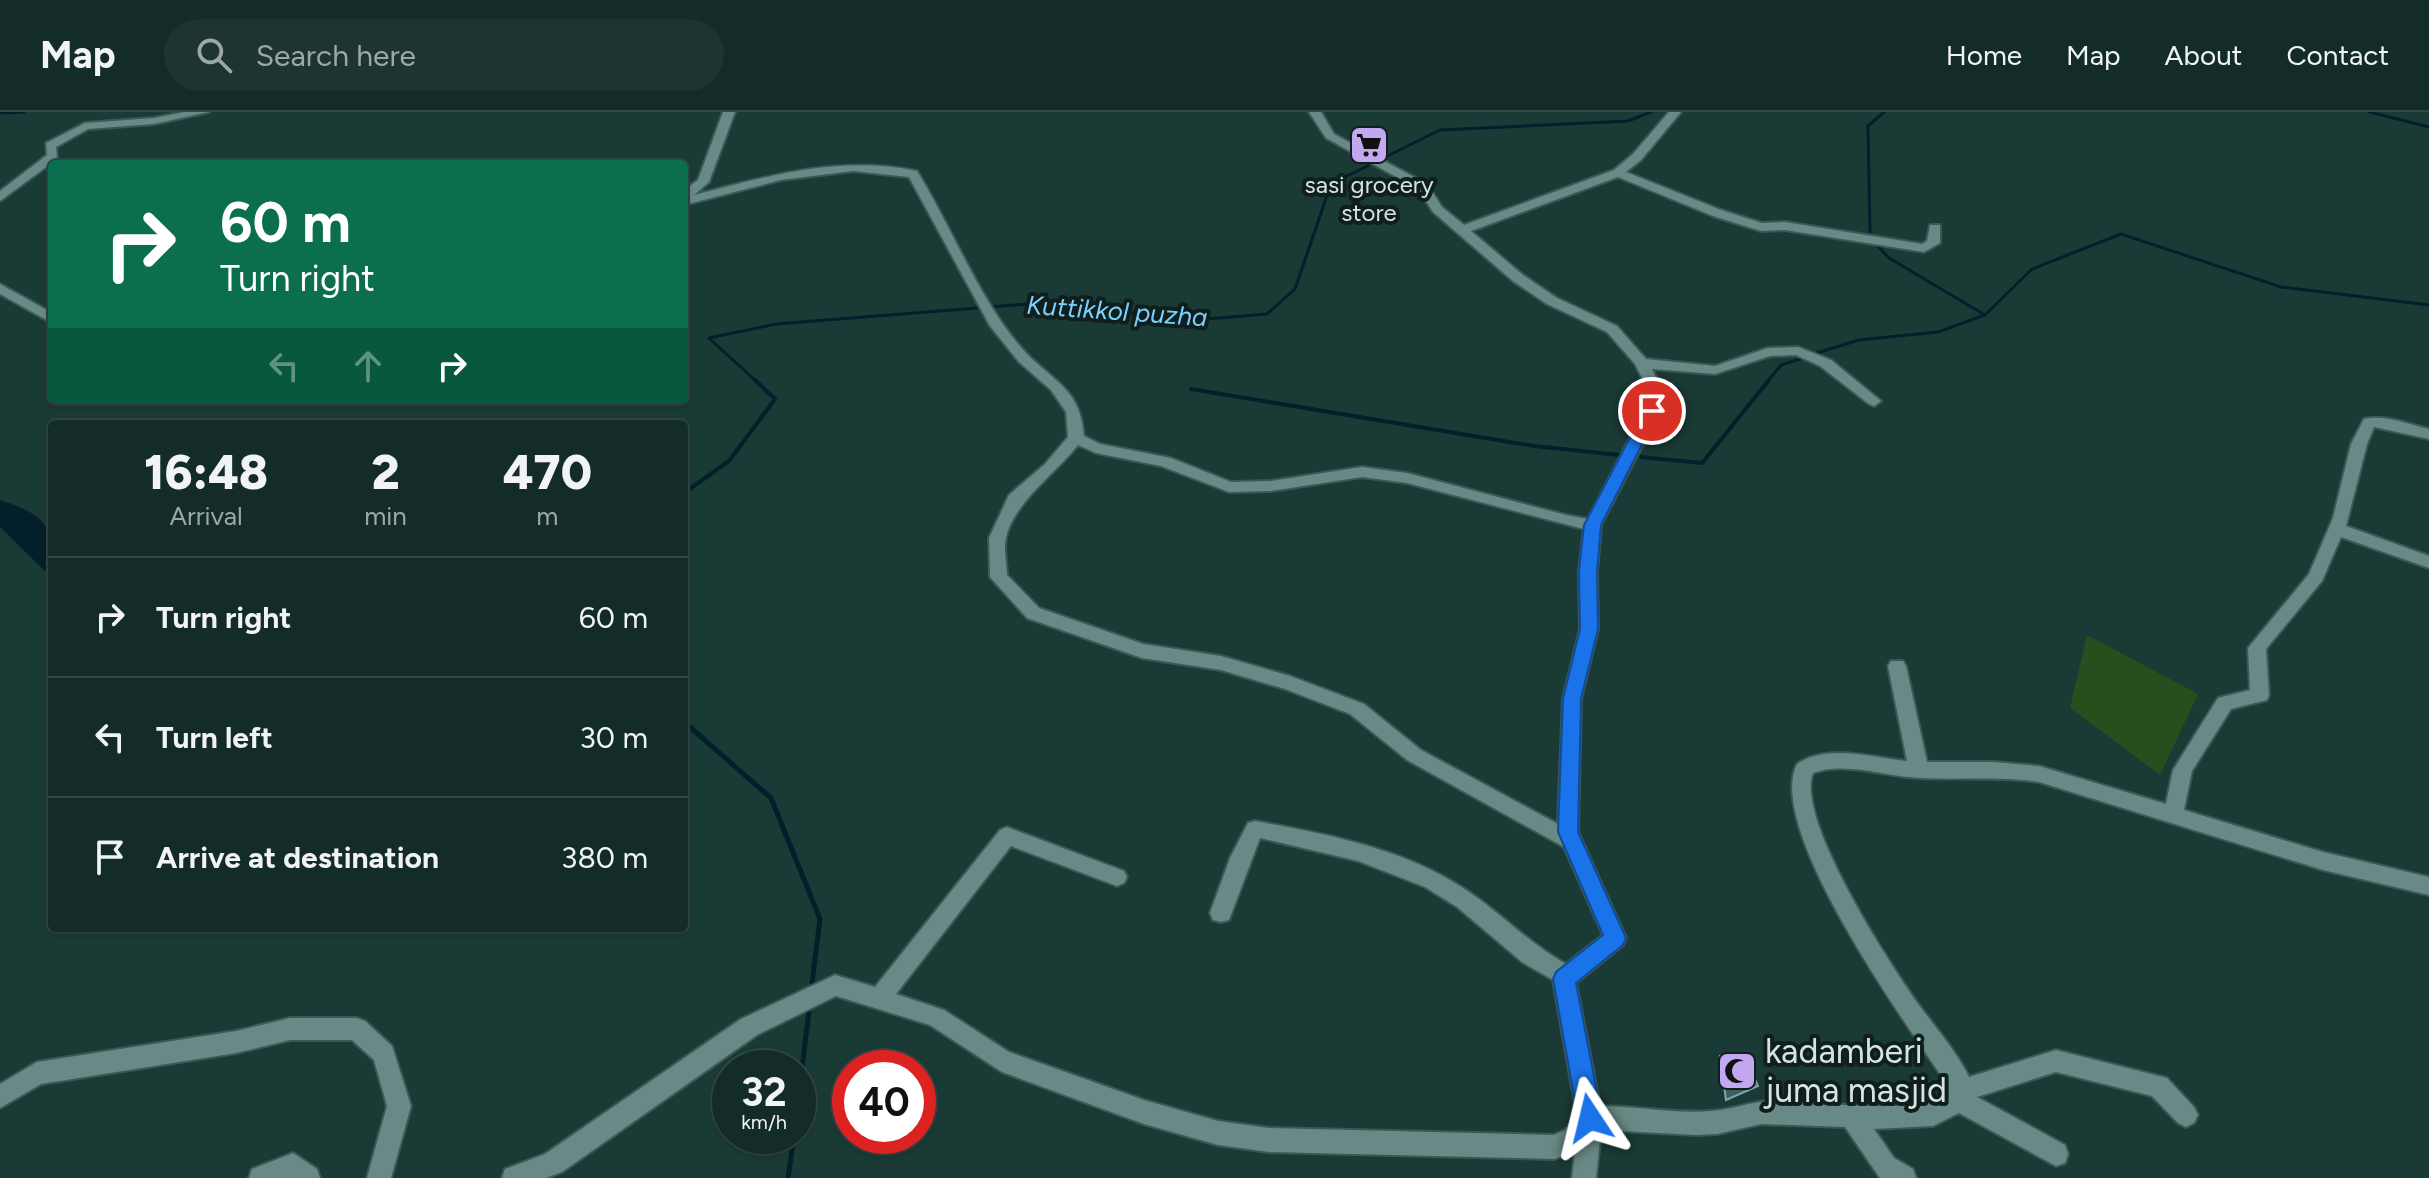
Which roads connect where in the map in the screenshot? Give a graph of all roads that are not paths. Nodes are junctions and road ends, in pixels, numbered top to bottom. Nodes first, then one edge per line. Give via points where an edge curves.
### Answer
1 (203, 112) edge
2 (729, 112) edge
3 (1315, 112) edge
4 (1675, 112) edge
5 (187, 114) edge
6 (1618, 173) junction
7 (688, 194) edge
8 (0, 197) edge
9 (688, 197) edge
10 (1935, 228) dead end
11 (1462, 230) junction
12 (0, 288) edge
13 (48, 317) edge
14 (1642, 363) junction
15 (1874, 401) dead end
16 (2429, 434) edge
17 (1076, 438) junction
18 (1593, 525) junction
19 (2336, 529) junction
20 (2429, 562) edge
21 (1897, 666) dead end
22 (1919, 770) junction
23 (2173, 817) junction
24 (1572, 841) junction
25 (1117, 877) dead end
26 (2429, 886) edge
27 (1221, 913) dead end
28 (1567, 977) junction
29 (879, 999) junction
30 (1959, 1095) junction
31 (0, 1097) edge
32 (2186, 1115) dead end
33 (1851, 1116) junction
34 (1590, 1118) junction
35 (2056, 1154) dead end
36 (261, 1178) edge
37 (308, 1178) edge
38 (379, 1178) edge
39 (514, 1178) edge
40 (1584, 1178) edge
41 (1904, 1178) edge

1 - 5 street
2 - 7 street via 703,182
3 - 11 street via 1330,136 1423,187 1437,209
4 - 6 street
5 - 8 street via 85,126 50,146 53,156
6 - 10 street via 1761,227 1785,226 1924,248 1933,243
6 - 11 street
9 - 17 street via 853,167 913,174 997,326 1074,412
11 - 14 street via 1552,301 1612,329
12 - 13 street
14 - 15 street via 1715,370 1770,351 1793,350 1836,369
14 - 18 street via 1652,384 1652,411
16 - 19 street via 2369,422
17 - 18 street via 1096,448 1165,462 1229,487 1362,472 1407,478
17 - 24 street via 1015,499 997,538 999,577 1033,613 1142,651 1221,663 1290,683 1357,709 1414,755
18 - 24 street via 1589,629 1572,699
19 - 20 street
19 - 23 street via 2316,577 2257,648 2260,695 2225,703 2183,770
21 - 22 street
22 - 23 street via 2039,774
22 - 30 street via 1812,765 1804,771 1799,790 1864,939 1958,1080
23 - 26 street
24 - 28 street via 1615,938
25 - 29 street via 1007,836
27 - 28 street via 1244,844 1255,829 1351,850 1433,881
28 - 34 street
29 - 34 street via 936,1017 1002,1061 1130,1108 1218,1133 1405,1146 1555,1147 1574,1138
29 - 39 street via 835,985 749,1027 553,1163
30 - 32 street via 2056,1061 2159,1086
30 - 33 street via 1933,1114
30 - 35 street
31 - 38 street via 37,1073 290,1029 357,1029 384,1054 399,1106
33 - 34 street via 1791,1112 1715,1123
33 - 41 street via 1885,1167
34 - 40 street
36 - 37 street via 293,1165

